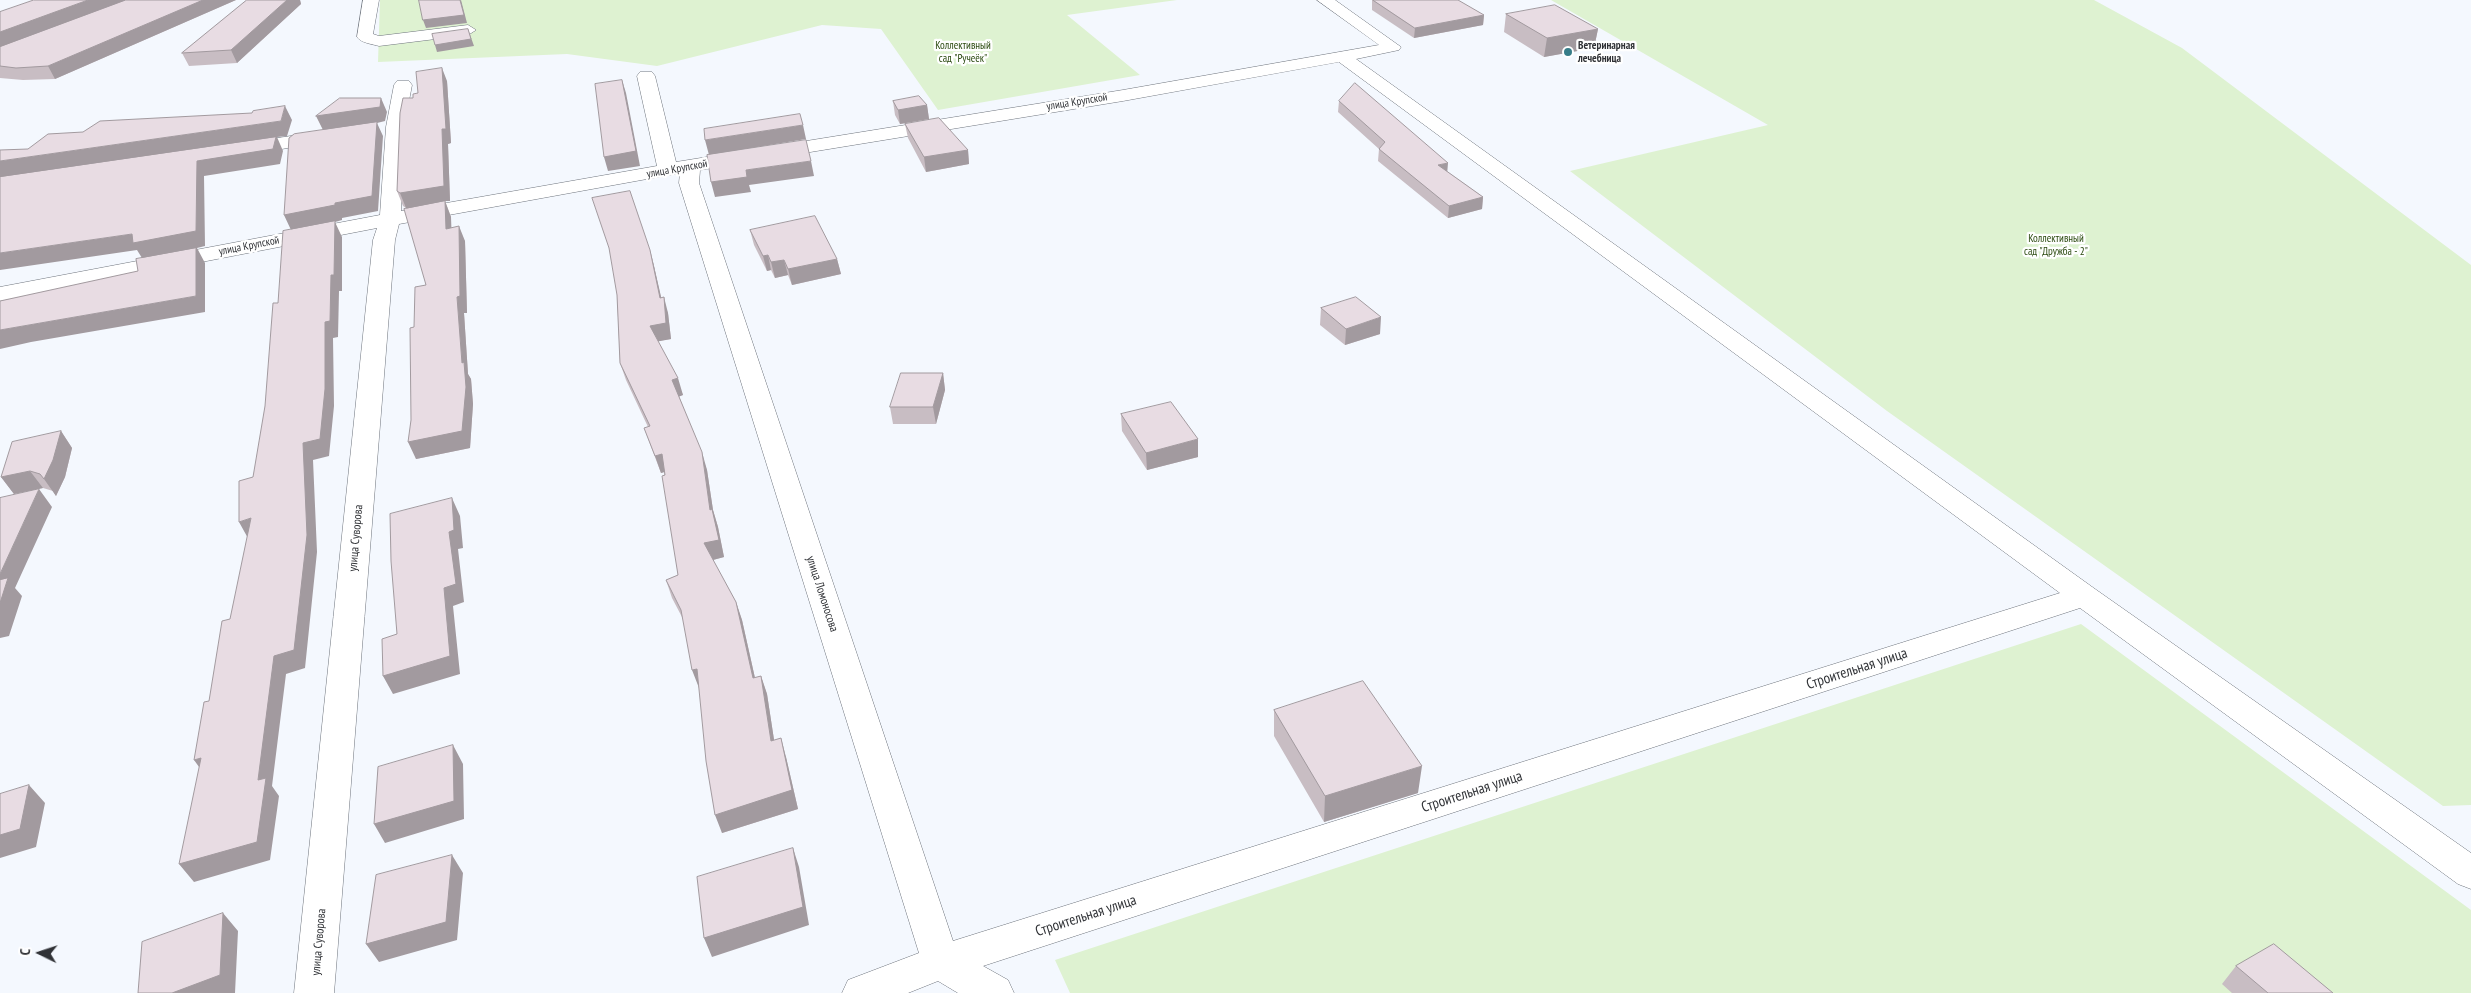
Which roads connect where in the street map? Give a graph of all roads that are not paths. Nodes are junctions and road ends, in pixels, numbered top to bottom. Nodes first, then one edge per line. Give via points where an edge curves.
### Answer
1 (371, 0) edge
2 (1325, 0) edge
3 (468, 30) edge
4 (1343, 56) junction
5 (646, 76) dead end
6 (403, 85) dead end
7 (345, 134) edge
8 (227, 152) edge
9 (680, 168) junction
10 (390, 220) junction
11 (0, 294) edge
12 (2084, 596) junction
13 (2471, 873) edge
14 (942, 962) junction
15 (314, 993) edge
16 (862, 993) edge
17 (994, 993) edge

1 - 3 street via 365,37 379,41
2 - 4 street, улица Крупской via 1393,47
4 - 9 street, улица Крупской
4 - 12 street
5 - 9 street, улица Ломоносова
6 - 10 street, улица Суворова via 385,128
7 - 8 street
9 - 10 street, улица Крупской
9 - 14 street, улица Ломоносова via 689,182
10 - 11 street, улица Крупской
10 - 15 street, улица Суворова via 384,240
12 - 13 street
12 - 14 street, Строительная улица
14 - 16 street, Строительная улица
14 - 17 street

